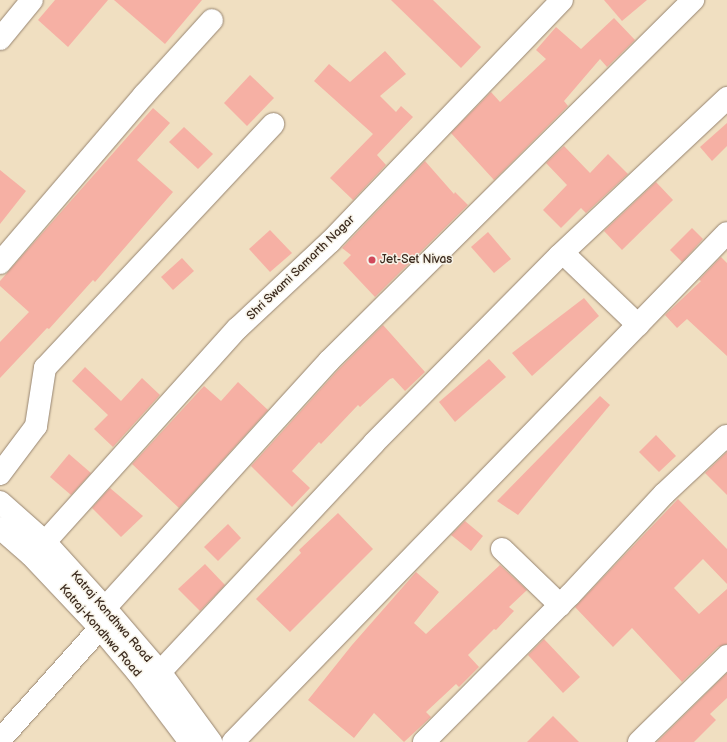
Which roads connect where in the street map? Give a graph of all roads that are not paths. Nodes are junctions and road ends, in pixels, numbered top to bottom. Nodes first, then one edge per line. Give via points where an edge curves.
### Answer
1 (32, 0) edge
2 (562, 0) edge
3 (693, 0) edge
4 (212, 20) dead end
5 (0, 39) edge
6 (727, 98) edge
7 (273, 124) dead end
8 (727, 233) edge
9 (563, 253) junction
10 (0, 263) edge
11 (638, 325) junction
12 (726, 436) dead end
13 (0, 474) edge
14 (0, 502) edge
15 (1, 531) edge
16 (45, 542) junction
17 (502, 549) dead end
18 (560, 605) junction
19 (102, 618) junction
20 (727, 656) edge
21 (160, 672) junction
22 (0, 740) edge
23 (190, 742) edge
24 (211, 742) edge
25 (233, 742) edge
26 (424, 742) edge
27 (639, 742) edge

1 - 5 main road
2 - 16 main road, Shri Swami Samarth Nagar via 330,242 238,328
3 - 19 main road via 329,361
4 - 10 main road
6 - 9 main road
7 - 13 main road via 45,368 36,426
8 - 11 main road
9 - 11 main road
9 - 21 main road via 374,443
11 - 25 main road
12 - 18 main road via 664,494
14 - 16 main road, Katraj Kondhwa Road
15 - 19 main road, Katraj-Kondhwa Road via 32,555
16 - 19 main road, Katraj Kondhwa Road
17 - 18 main road
18 - 26 main road
19 - 21 main road, Katraj Kondhwa Road
19 - 22 main road
19 - 23 main road, Katraj-Kondhwa Road via 138,674
20 - 27 main road
21 - 24 main road, Katraj Kondhwa Road

